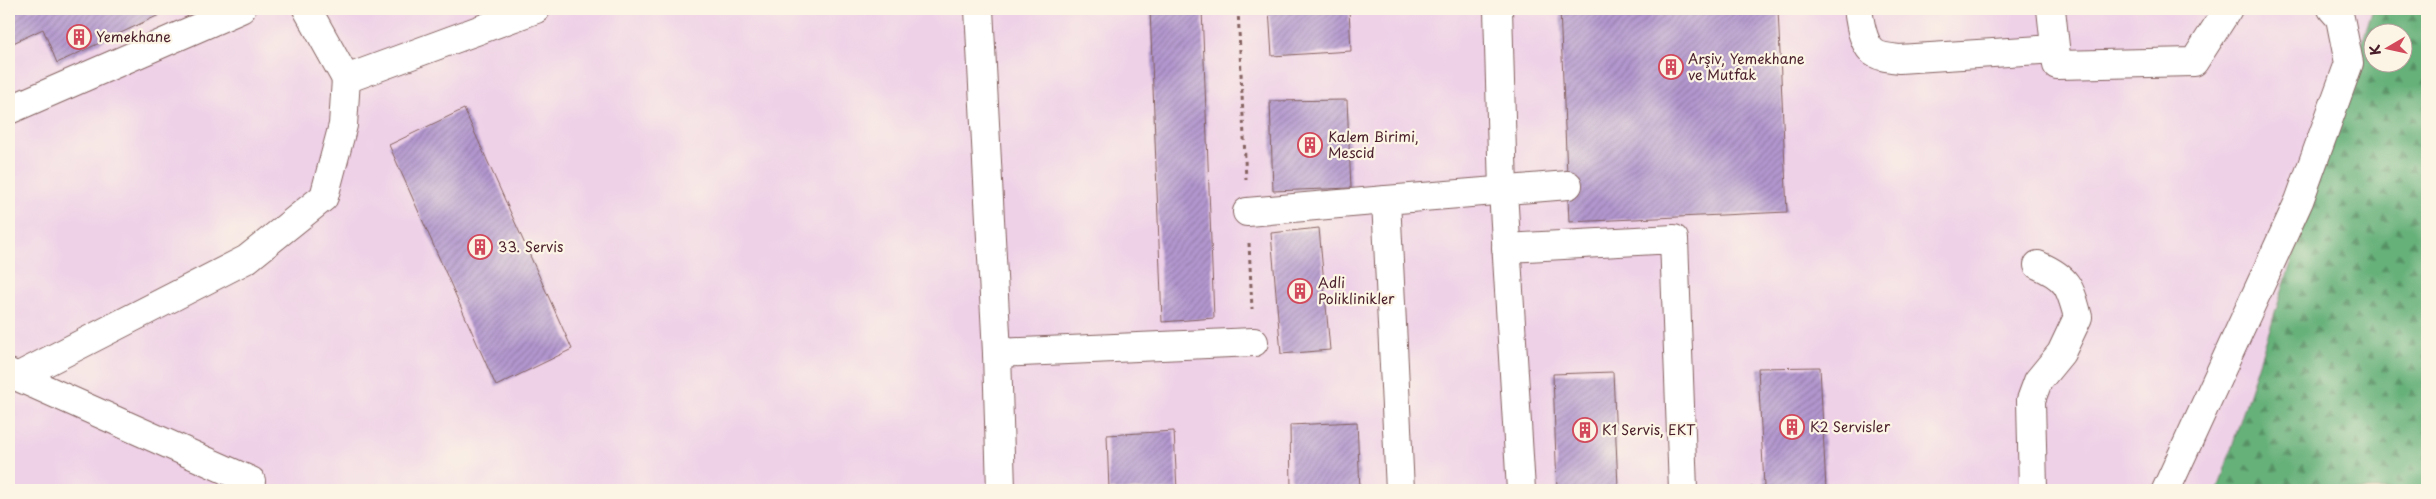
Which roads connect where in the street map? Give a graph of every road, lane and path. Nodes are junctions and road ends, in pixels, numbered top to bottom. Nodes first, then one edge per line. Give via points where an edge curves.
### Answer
1 (241, 9) edge
2 (307, 9) edge
3 (536, 9) edge
4 (980, 9) edge
5 (1238, 9) edge
6 (1498, 9) edge
7 (1858, 9) edge
8 (2050, 9) edge
9 (2228, 9) edge
10 (2332, 9) edge
11 (2055, 49) junction
12 (346, 79) junction
13 (9, 110) edge
14 (1568, 185) dead end
15 (1503, 191) junction
16 (1386, 200) junction
17 (1247, 212) junction
18 (1506, 248) junction
19 (2038, 265) dead end
20 (1254, 342) joint
21 (997, 353) junction
22 (13, 375) edge
23 (251, 482) dead end
24 (1001, 490) edge
25 (1400, 490) edge
26 (1520, 490) edge
27 (1683, 490) edge
28 (2033, 490) edge
29 (2166, 490) edge

1 - 13 street
2 - 12 street
3 - 12 street
4 - 21 street
5 - 17 path
6 - 15 street
7 - 11 street via 1861,27 1872,51 1882,56 1899,59
8 - 11 street
9 - 11 street via 2194,62 2057,65
10 - 29 street via 2340,18 2349,63 2300,201
12 - 22 street via 343,125 324,198 247,259
14 - 15 street
15 - 16 street
15 - 18 street
16 - 17 street
16 - 25 street
17 - 20 path
18 - 26 street
18 - 27 street via 1674,239
19 - 28 street via 2066,282 2078,317 2061,352 2038,381 2031,400
20 - 21 street
21 - 24 street
22 - 23 street

